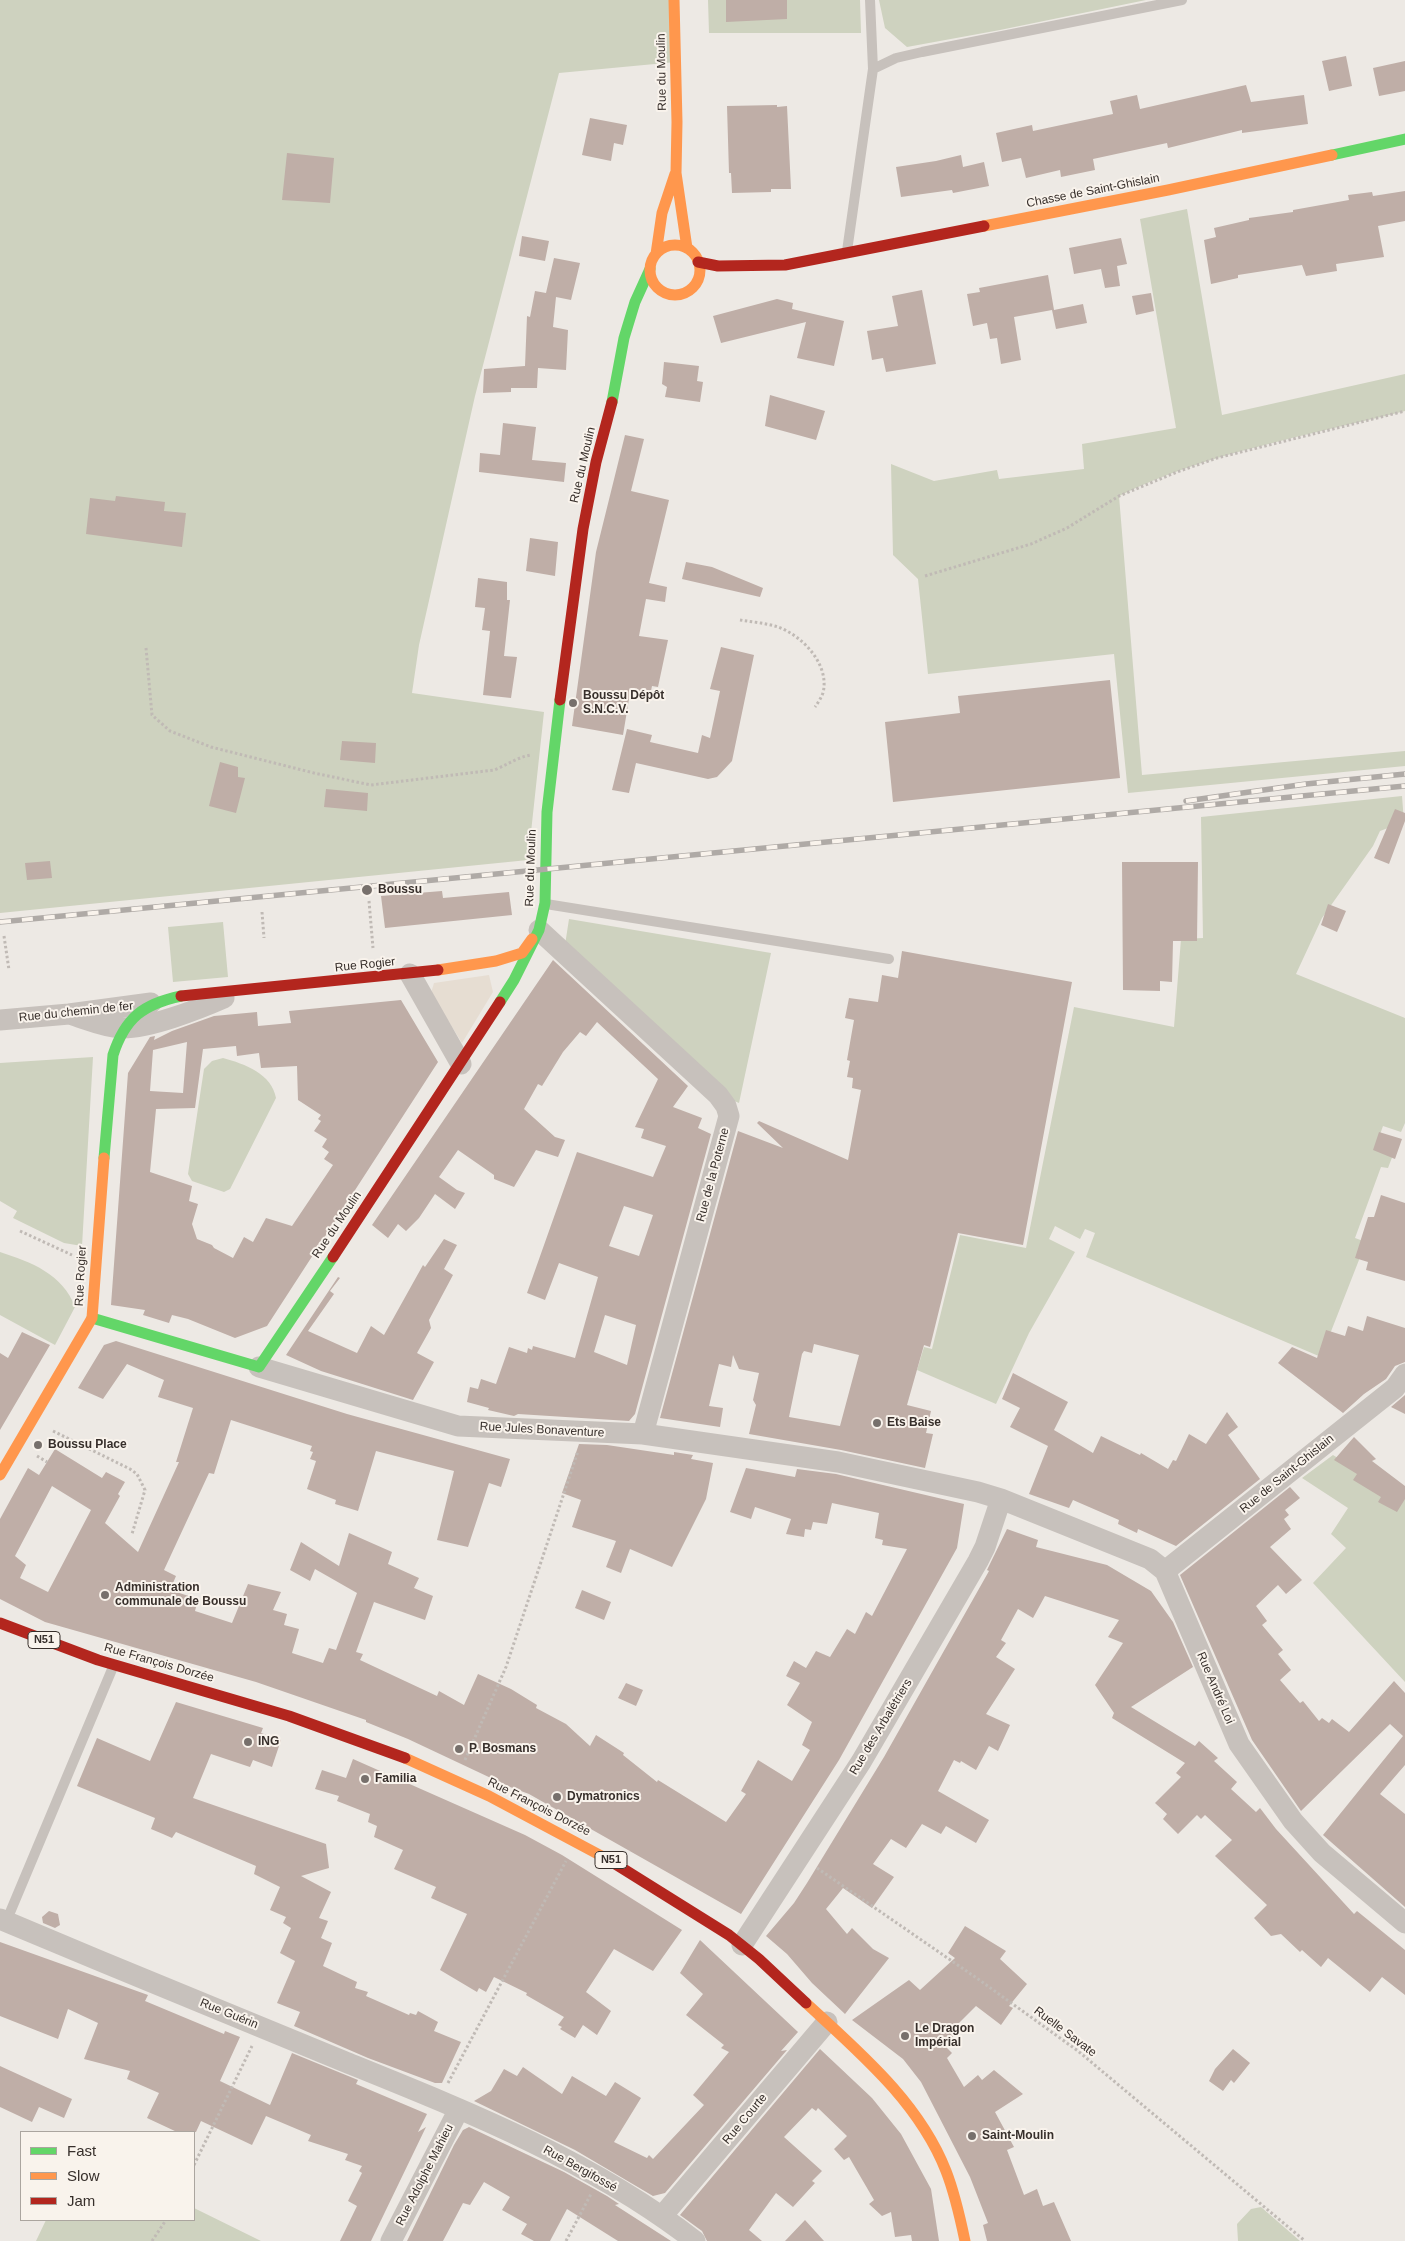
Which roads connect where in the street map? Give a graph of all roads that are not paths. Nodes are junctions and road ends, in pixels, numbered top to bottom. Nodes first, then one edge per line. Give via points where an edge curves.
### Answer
1 (674, 0) edge
2 (870, 0) edge
3 (1182, 0) edge
4 (874, 69) junction
5 (1405, 139) edge
6 (676, 173) junction
7 (686, 248) junction
8 (656, 254) junction
9 (846, 254) junction
10 (698, 262) junction
11 (785, 265) junction
12 (650, 269) junction
13 (750, 277) dead end
14 (711, 283) dead end
15 (696, 284) junction
16 (634, 349) dead end
17 (617, 384) junction
18 (545, 903) junction
19 (539, 930) junction
20 (889, 959) dead end
21 (410, 974) junction
22 (242, 991) junction
23 (151, 1003) junction
24 (69, 1014) junction
25 (0, 1020) edge
26 (113, 1037) junction
27 (462, 1064) junction
28 (92, 1318) junction
29 (259, 1367) junction
30 (1405, 1374) edge
31 (643, 1434) junction
32 (0, 1475) edge
33 (1001, 1499) junction
34 (1165, 1571) junction
35 (0, 1623) edge
36 (25, 1645) dead end
37 (88, 1657) junction
38 (113, 1666) junction
39 (3, 1921) edge
40 (1405, 1924) edge
41 (742, 1946) junction
42 (827, 2022) junction
43 (449, 2105) junction
44 (662, 2216) junction
45 (391, 2241) edge
46 (696, 2241) edge
47 (965, 2241) edge

1 - 6 street, Rue du Moulin
2 - 4 lane
3 - 4 lane via 922,52 896,58
4 - 9 lane
5 - 9 street, Chasse de Saint-Ghislain
6 - 7 street, Rue du Moulin
6 - 8 street, Rue du Moulin via 657,232
7 - 8 street via 670,245
7 - 10 street
8 - 12 street
9 - 11 street, Chasse de Saint-Ghislain
10 - 11 street, Chasse de Saint-Ghislain via 718,266
10 - 15 street via 700,269
11 - 13 street, Chasse de Saint-Ghislain
12 - 15 street via 654,284 664,296 687,291
12 - 17 street, Rue du Moulin via 624,338
14 - 15 street
16 - 17 street, Rue du Moulin
17 - 18 street, Rue du Moulin via 582,529 553,753
18 - 19 street, Rue du Moulin
18 - 20 lane
19 - 21 street, Rue Rogier via 522,953 511,957
19 - 27 street, Rue du Moulin via 514,980
19 - 31 street, Rue de la Poterne via 718,1095 729,1116
21 - 22 street, Rue Rogier
21 - 27 street
22 - 23 street, Rue Rogier via 181,996
22 - 26 street
23 - 24 street, Rue du chemin de fer
23 - 26 street
24 - 25 street, Rue du chemin de fer
24 - 26 street
26 - 28 street, Rue Rogier
27 - 29 street, Rue du Moulin
28 - 29 street, Rue Jules Bonaventure
28 - 32 street, Rue Rogier
29 - 31 street, Rue Jules Bonaventure via 458,1426
30 - 34 street, Rue de Saint-Ghislain via 1395,1388
31 - 33 street, Rue Jules Bonaventure via 838,1462
33 - 34 street via 1150,1559
33 - 41 street, Rue des Arbalétriers via 978,1561 861,1762
34 - 40 street, Rue André Loi via 1239,1744 1293,1821 1322,1854
35 - 37 street, Rue François Dorzée / N51
36 - 37 street, Rue François Dorzée / N51
37 - 38 street, Rue François Dorzée / N51
38 - 39 lane
38 - 41 street, Rue François Dorzée / N51 via 312,1723 456,1781 576,1841 716,1926
39 - 43 street, Rue Guérin
41 - 42 street, Rue François Dorzée / N51
42 - 44 street, Rue Courte
42 - 47 street, Rue François Dorzée / N51 via 890,2082 923,2125 950,2177
43 - 44 street, Rue Bergifossé via 518,2136
43 - 45 street, Rue Adolphe Mahieu
44 - 46 street, Rue Bergifossé

